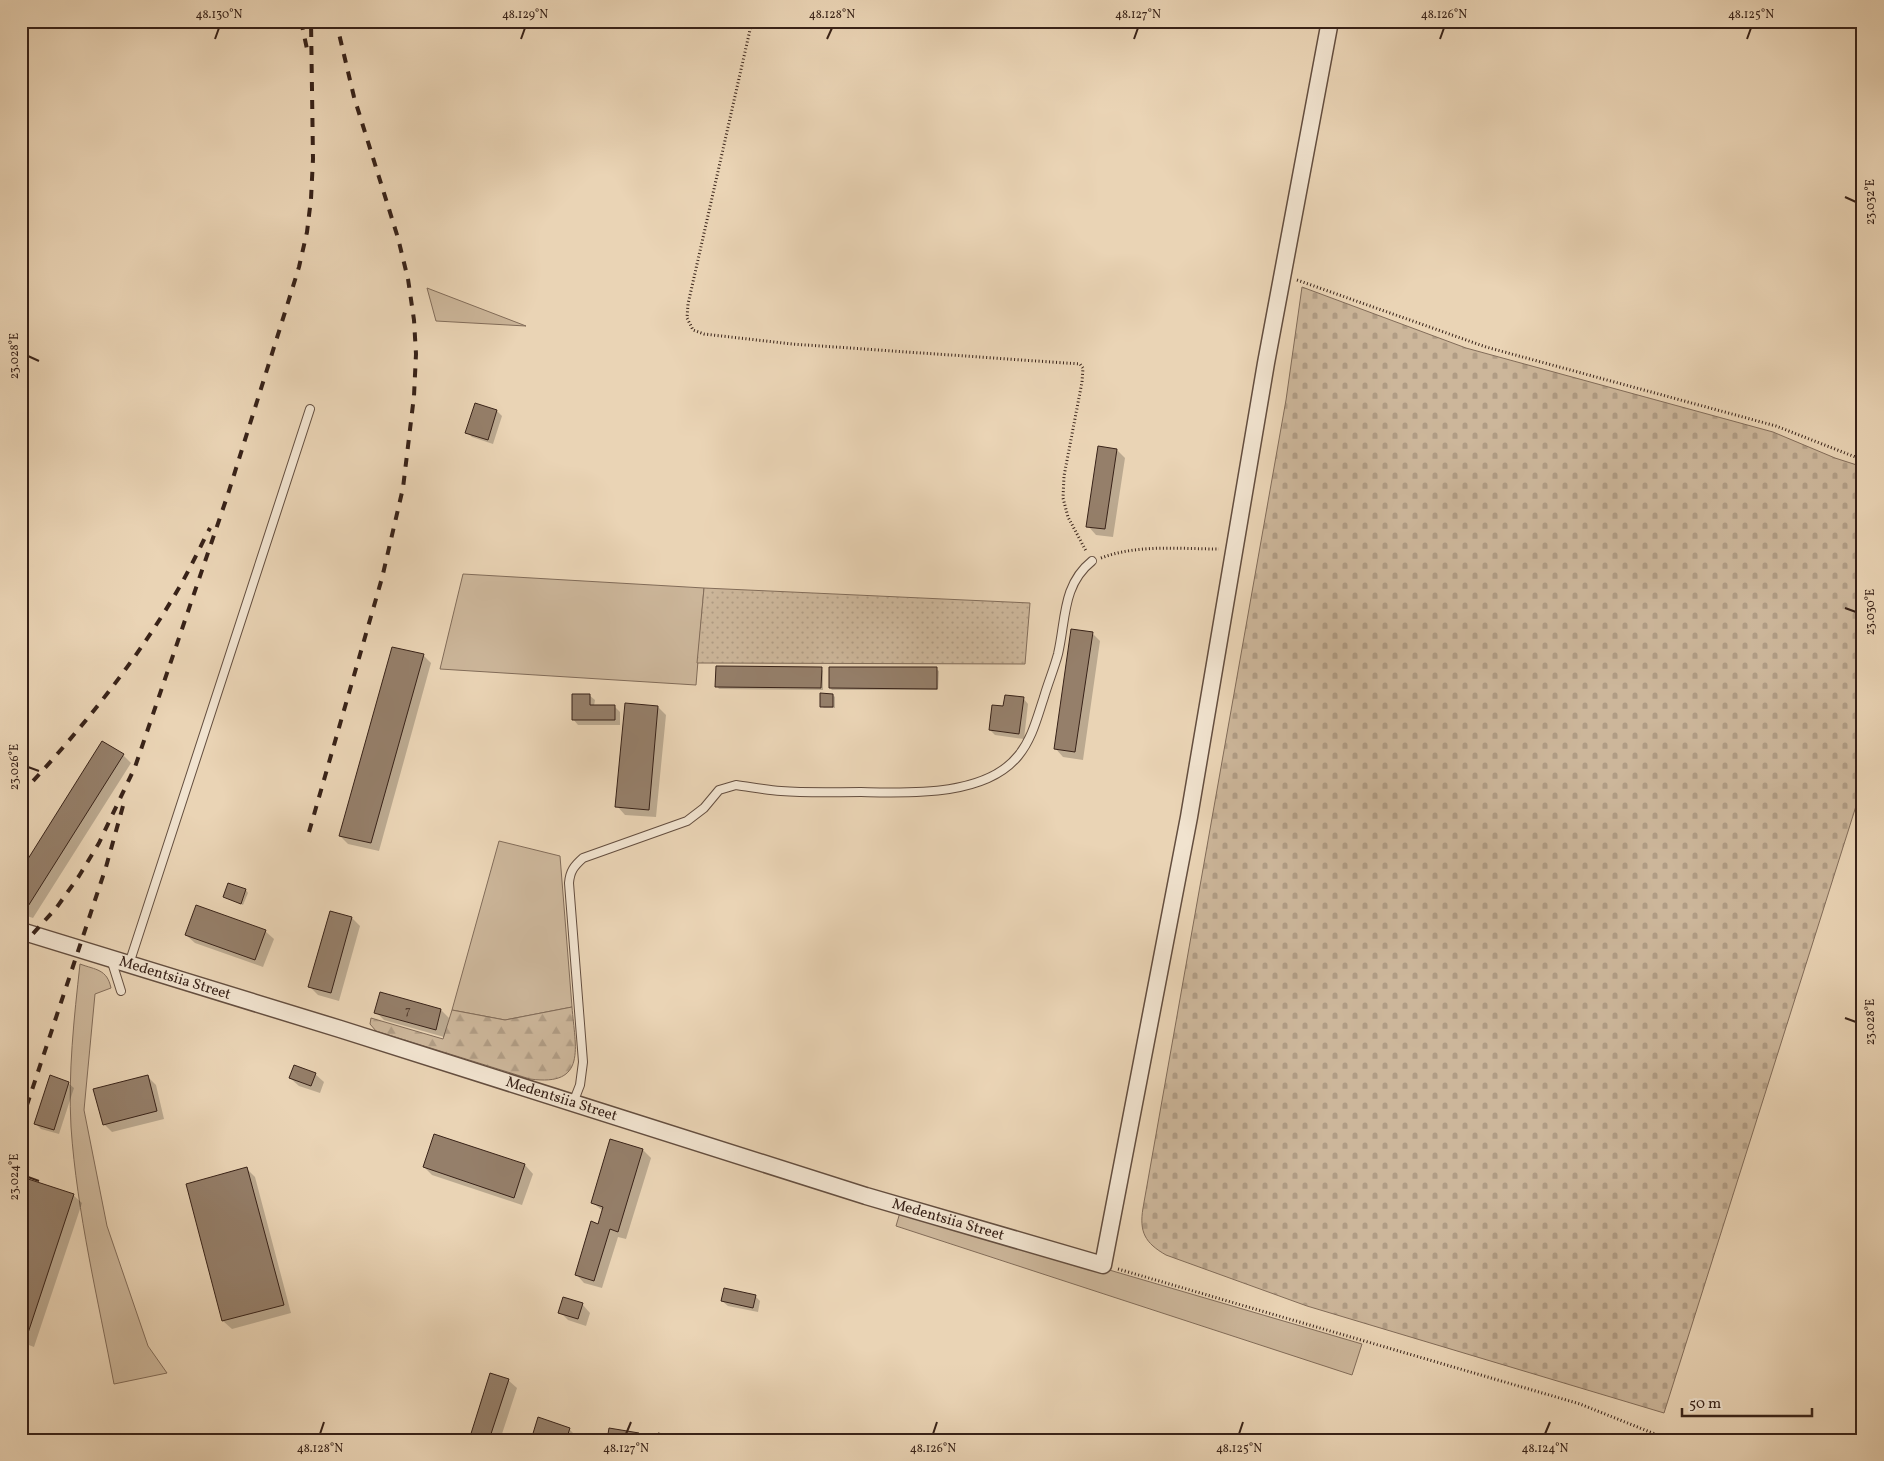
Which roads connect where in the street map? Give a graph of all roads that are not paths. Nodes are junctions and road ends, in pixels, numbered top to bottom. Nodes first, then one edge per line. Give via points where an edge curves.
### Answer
1 (1330, 21) edge
2 (310, 409) dead end
3 (1092, 561) road end
4 (21, 931) edge
5 (110, 958) junction
6 (129, 964) junction
7 (121, 991) dead end
8 (573, 1103) junction

1 - 8 street, Medentsiia Street via 1282,275 1189,817 1104,1265 866,1196
2 - 6 lane
3 - 8 lane via 1081,570 1071,589 1056,659 1029,741 1003,770 958,787 920,793 796,792 736,785 719,790 687,821 583,858 575,865 569,883 583,1062 580,1085
4 - 5 street, Medentsiia Street
5 - 6 street, Medentsiia Street
5 - 7 lane
6 - 8 street, Medentsiia Street

